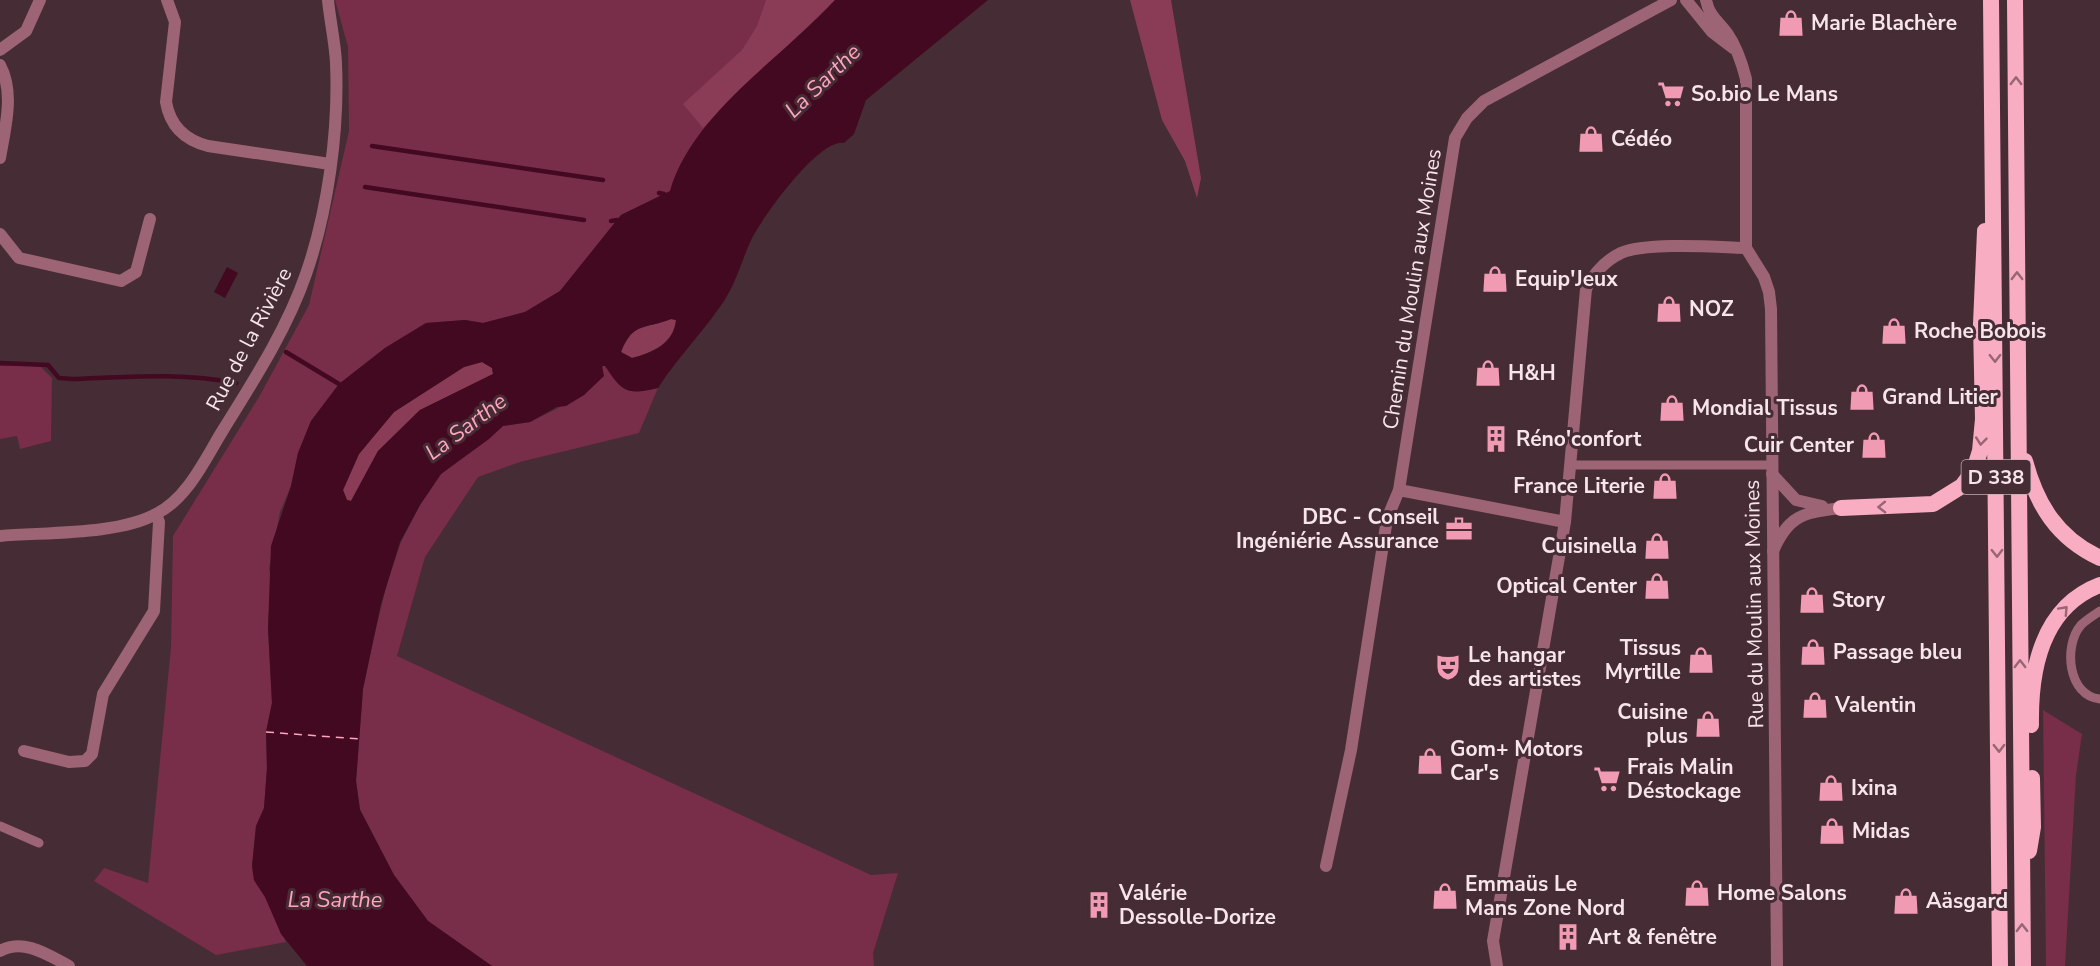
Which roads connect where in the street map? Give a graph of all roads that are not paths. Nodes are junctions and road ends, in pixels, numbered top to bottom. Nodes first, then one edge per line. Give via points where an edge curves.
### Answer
1 (40, 0) edge
2 (168, 0) edge
3 (328, 0) edge
4 (1671, 0) edge
5 (1686, 0) edge
6 (1706, 0) edge
7 (1991, 0) edge
8 (2015, 0) edge
9 (0, 50) edge
10 (1736, 51) junction
11 (0, 65) edge
12 (1993, 152) junction
13 (0, 158) edge
14 (330, 164) junction
15 (150, 219) dead end
16 (0, 234) edge
17 (1746, 248) junction
18 (2019, 440) junction
19 (1570, 465) junction
20 (1772, 470) junction
21 (1399, 490) junction
22 (1841, 508) junction
23 (156, 514) junction
24 (1565, 522) junction
25 (0, 536) edge
26 (1773, 551) junction
27 (2100, 558) edge
28 (2100, 585) edge
29 (2100, 611) edge
30 (2100, 699) edge
31 (24, 751) dead end
32 (2000, 802) junction
33 (0, 826) edge
34 (39, 843) dead end
35 (1326, 866) dead end
36 (2022, 890) junction
37 (0, 951) edge
38 (69, 966) edge
39 (1497, 966) edge
40 (1777, 966) edge
41 (1992, 966) edge
42 (2000, 966) edge
43 (2023, 966) edge

1 - 9 street via 26,31
2 - 14 street via 175,22 166,102 179,130 196,143 208,146
3 - 14 street, Rue de la Rivière via 336,63
4 - 21 street, Chemin du Moulin aux Moines via 1484,101 1455,138
5 - 10 street via 1712,32
6 - 10 street via 1712,17 1727,33
7 - 12 highway, D 338
18 -> 8 highway, D 338
10 - 17 street via 1746,79
11 - 13 street via 6,76 8,111
12 -> 22 highway via 1983,248 1983,419 1978,460 1962,486 1933,504
12 -> 32 highway, D 338
14 - 23 street, Rue de la Rivière via 316,243 294,303 247,391 189,483 170,505
15 - 16 street via 136,272 121,281 19,258
17 - 19 street via 1622,252 1594,273 1586,289
17 - 20 street, Rue du Moulin aux Moines via 1769,292
18 - 27 highway via 2039,504 2069,539
36 -> 18 highway, D 338
19 - 20 lane
19 - 24 street
20 - 22 street via 1796,500
20 - 26 street, Rue du Moulin aux Moines
21 - 24 street
21 - 35 street, Chemin du Moulin aux Moines via 1387,519 1351,750
22 - 26 street via 1796,518 1782,531
23 - 25 street, Rue de la Rivière via 131,525
23 - 31 street via 159,522 154,611 104,694 92,754 85,761 69,762
24 - 39 street via 1492,941
26 - 40 street, Rue du Moulin aux Moines
36 -> 28 highway via 2033,826 2031,718 2036,665 2048,627 2076,597
29 - 30 lane via 2081,625 2076,635 2071,669 2072,677 2083,690
32 - 41 highway
32 - 42 highway, D 338
33 - 34 lane
43 -> 36 highway, D 338
37 - 38 street via 7,947 36,948

